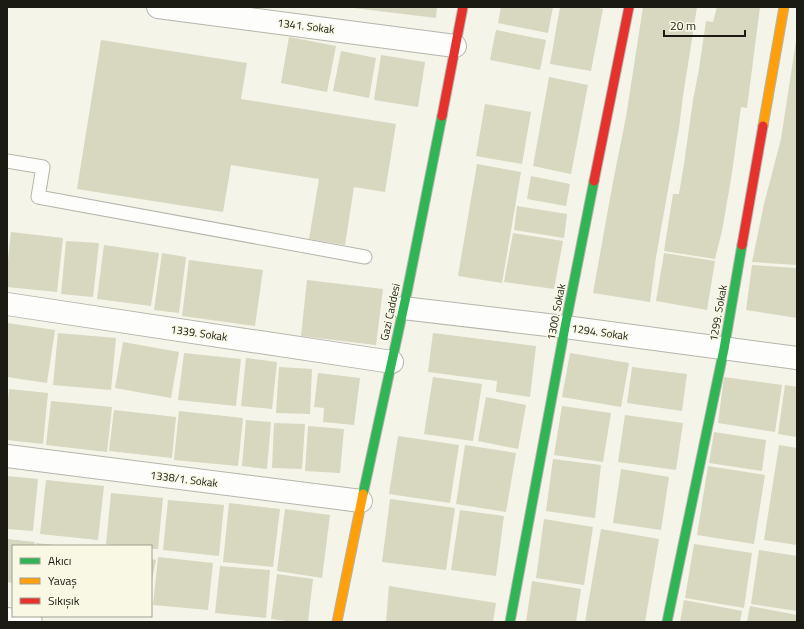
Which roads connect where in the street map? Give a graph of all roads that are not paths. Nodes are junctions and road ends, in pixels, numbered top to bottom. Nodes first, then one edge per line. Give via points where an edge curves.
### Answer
1 (158, 7) edge
2 (463, 7) edge
3 (629, 7) edge
4 (784, 7) edge
5 (455, 46) junction
6 (7, 161) edge
7 (365, 257) dead end
8 (7, 304) edge
9 (403, 308) junction
10 (565, 327) junction
11 (724, 349) junction
12 (797, 358) edge
13 (392, 362) junction
14 (7, 456) edge
15 (361, 501) junction
16 (7, 619) edge
17 (31, 622) edge
18 (337, 622) edge
19 (510, 622) edge
20 (667, 622) edge

1 - 5 street, 1341. Sokak
2 - 5 street, Gazi Caddesi
3 - 10 street, 1300. Sokak
4 - 11 street, 1299. Sokak
5 - 9 street, Gazi Caddesi
6 - 7 lane via 43,167 38,197
8 - 13 street, 1339. Sokak
9 - 10 street, 1294. Sokak
9 - 13 street, Gazi Caddesi
10 - 11 street, 1294. Sokak
10 - 19 street, 1300. Sokak
11 - 12 street, 1294. Sokak
11 - 20 street, 1299. Sokak
13 - 15 street, Gazi Caddesi
14 - 15 street, 1338/1. Sokak
15 - 18 street, Gazi Caddesi
16 - 17 street

